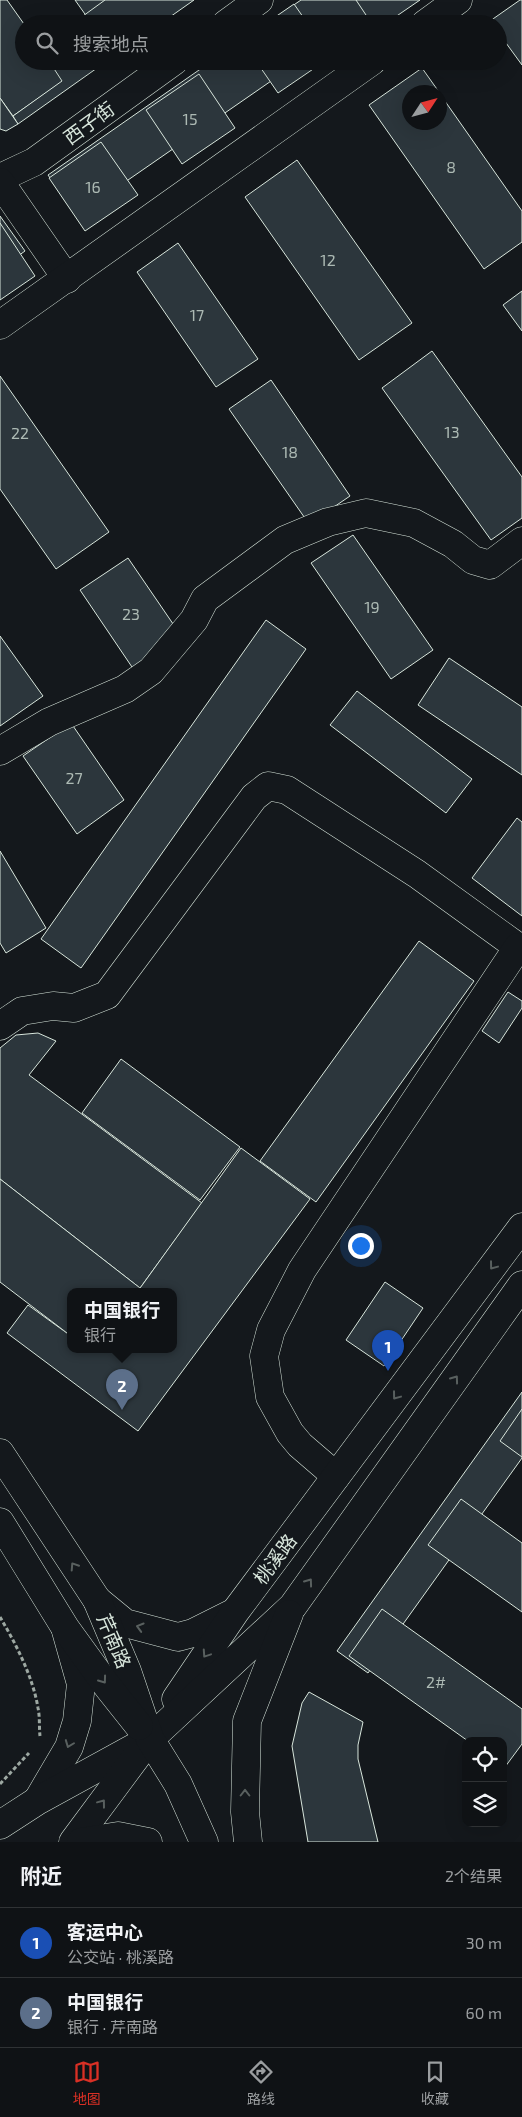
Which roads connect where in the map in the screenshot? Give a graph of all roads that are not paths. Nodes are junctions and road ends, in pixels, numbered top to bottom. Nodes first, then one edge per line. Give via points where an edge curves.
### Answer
1 (259, 0) edge
2 (458, 0) edge
3 (238, 15) edge
4 (437, 15) edge
5 (162, 70) edge
6 (359, 70) edge
7 (0, 180) edge
8 (67, 279) junction
9 (0, 326) edge
10 (522, 541) edge
11 (0, 751) edge
12 (520, 948) edge
13 (0, 1026) edge
14 (522, 1227) edge
15 (522, 1285) edge
16 (0, 1453) edge
17 (336, 1476) junction
18 (0, 1522) edge
19 (97, 1600) junction
20 (293, 1606) junction
21 (235, 1612) junction
22 (66, 1629) junction
23 (150, 1738) junction
24 (37, 1801) junction
25 (0, 1825) edge
26 (73, 1842) edge
27 (81, 1842) edge
28 (148, 1842) edge
29 (204, 1842) edge
30 (248, 1842) edge

1 - 3 street
2 - 4 street
5 - 7 street, 西子街 via 34,162
6 - 8 street
7 - 8 street
8 - 9 street
10 - 11 street via 490,565 473,560 453,544 414,523 366,513 328,522 285,540 205,599 194,620 151,671 125,689 49,722
12 - 13 street via 417,874 287,790 268,786 254,797 107,995 74,1008 52,1006 22,1011
12 - 17 street via 302,1270 271,1330 264,1356 270,1397 300,1446
14 -> 17 street, 桃溪路
20 -> 15 street
19 -> 16 street, 芹南路
17 - 21 street, 桃溪路
18 - 22 street
21 -> 19 street via 198,1631 178,1637 125,1623
19 - 23 street, 芹南路 via 128,1670
20 - 23 street
30 -> 20 street via 245,1804 247,1721
21 -> 23 street, 桃溪路
22 -> 23 street
22 -> 24 street via 80,1684 78,1721 69,1747
23 - 24 street
26 -> 23 street
23 - 29 street, 芹南路 via 178,1784
24 - 25 street
27 - 28 street via 118,1836

